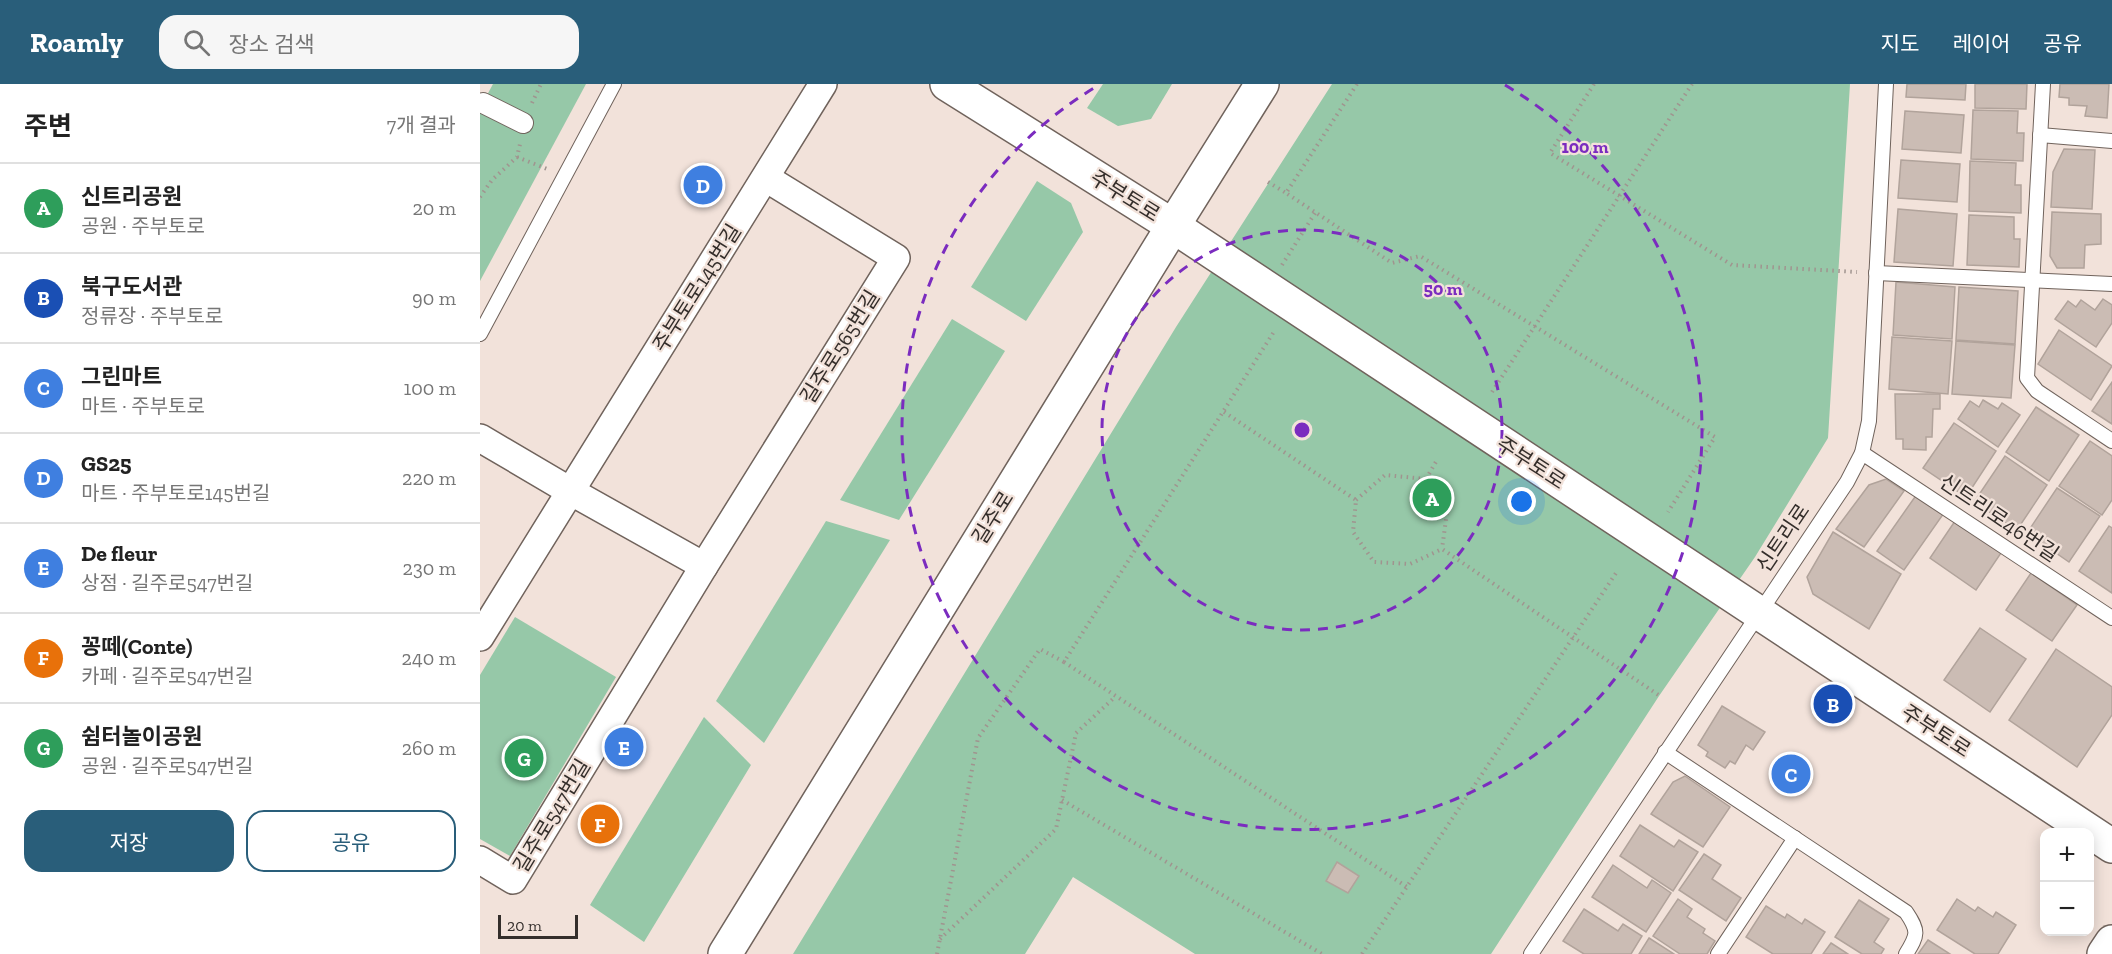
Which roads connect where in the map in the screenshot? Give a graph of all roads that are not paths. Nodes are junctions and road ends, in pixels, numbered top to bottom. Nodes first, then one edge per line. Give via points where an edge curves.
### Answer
1 (614, 84) edge
2 (823, 84) edge
3 (947, 84) edge
4 (1262, 84) edge
5 (1886, 84) edge
6 (2043, 84) edge
7 (483, 103) dead end
8 (523, 123) dead end
9 (2040, 135) junction
10 (2112, 141) edge
11 (766, 178) junction
12 (1173, 226) junction
13 (1876, 273) junction
14 (2032, 280) junction
15 (2112, 284) edge
16 (480, 334) edge
17 (480, 438) edge
18 (2112, 441) edge
19 (1862, 453) junction
20 (570, 491) junction
21 (704, 566) junction
22 (1758, 612) junction
23 (2112, 618) edge
24 (480, 637) edge
25 (1665, 752) junction
26 (1795, 838) junction
27 (2112, 846) edge
28 (480, 860) edge
29 (2112, 942) edge
30 (725, 954) edge
31 (1531, 954) edge
32 (1718, 954) edge
33 (1906, 954) edge
34 (2104, 954) edge

1 - 16 lane
2 - 11 street, 주부토로145번길
3 - 12 main road, 주부토로
4 - 12 main road, 길주로
5 - 13 lane, 신트리로
6 - 9 lane
7 - 8 street
9 - 10 lane
9 - 14 lane
11 - 20 street, 주부토로145번길
11 - 21 street, 길주로565번길 via 896,258
12 - 22 main road, 주부토로
12 - 30 main road, 길주로
13 - 14 lane
13 - 19 lane, 신트리로 via 1869,421
14 - 15 lane
14 - 18 lane via 2027,378 2037,391
17 - 20 street
19 - 22 lane, 신트리로 via 1847,482
19 - 23 lane, 신트리로46번길
20 - 21 street
20 - 24 street, 주부토로145번길
21 - 28 street, 길주로547번길 via 513,880
22 - 25 lane, 신트리로
22 - 27 main road, 주부토로
25 - 26 lane
25 - 31 lane, 신트리로
26 - 32 lane
26 - 33 lane via 1906,912 1916,926 1916,939
29 - 34 main road

